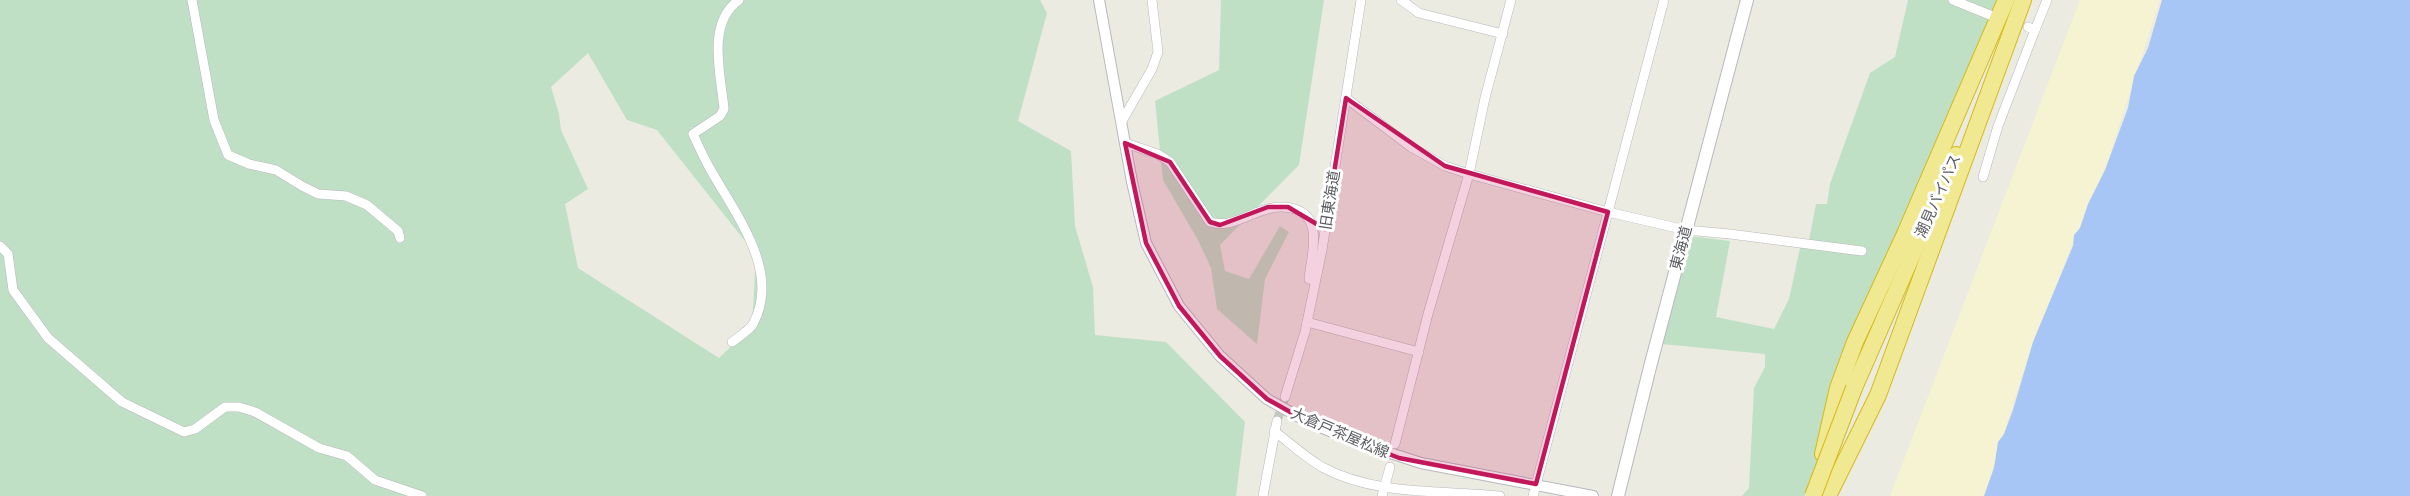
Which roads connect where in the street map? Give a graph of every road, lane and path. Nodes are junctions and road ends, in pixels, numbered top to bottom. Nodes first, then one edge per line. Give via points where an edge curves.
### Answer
1 (192, 0) edge
2 (739, 0) edge
3 (1099, 0) edge
4 (1152, 0) edge
5 (1361, 0) edge
6 (1401, 0) edge
7 (1511, 0) edge
8 (1664, 0) edge
9 (1748, 0) edge
10 (1953, 0) edge
11 (2046, 0) edge
12 (2016, 1) edge
13 (1990, 15) dead end
14 (1503, 33) junction
15 (1346, 98) junction
16 (1122, 122) junction
17 (1125, 144) junction
18 (1469, 174) junction
19 (1983, 177) dead end
20 (1608, 212) junction
21 (1686, 230) junction
22 (400, 238) dead end
23 (0, 246) edge
24 (1862, 251) dead end
25 (1315, 280) junction
26 (1307, 322) junction
27 (732, 342) dead end
28 (1419, 351) junction
29 (1285, 397) tunnel mouth
30 (1395, 444) dead end
31 (1390, 467) dead end
32 (1536, 484) junction
33 (1383, 492) edge
34 (422, 496) edge
35 (1263, 496) edge
36 (1500, 496) edge
37 (1533, 496) edge
38 (1593, 496) edge
39 (1618, 496) edge
40 (1814, 496) edge
41 (1828, 496) edge

1 - 22 street via 214,120 228,155 276,170 318,194 346,196 367,205 398,231
2 - 27 street via 724,15 719,31 724,110 693,134 743,224 761,278 760,302 752,326
3 - 16 street, 大倉戸茶屋松線
4 - 16 street via 1158,52
5 - 15 street, 旧東海道
6 - 14 street via 1419,13
7 - 14 street
8 - 20 street
9 - 21 main road, 東海道
10 - 13 street
11 - 19 street via 2031,28
12 - 40 highway, 潮見バイパス, bridge via 1892,288
12 - 40 highway via 1855,342 1838,388
12 - 41 highway via 1878,395
14 - 18 street
15 - 18 street via 1411,147
15 - 25 street, 旧東海道
16 - 17 street, 大倉戸茶屋松線
17 - 25 street via 1170,162 1210,222 1229,223 1268,207 1301,211 1310,218 1314,232 1309,279
17 - 32 street, 大倉戸茶屋松線 via 1146,243 1179,306 1220,356 1267,399 1308,422 1400,458
18 - 20 street
18 - 28 street
20 - 21 street
20 - 32 street
21 - 24 street
21 - 39 main road, 東海道
23 - 34 street via 8,254 13,290 34,321 48,338 122,402 184,432 195,429 225,407 255,412 319,448 347,456 375,480
25 - 26 street, 旧東海道
26 - 28 street
26 - 29 street, 旧東海道
28 - 30 street
31 - 33 street
32 - 37 street
32 - 38 street, 大倉戸茶屋松線
33 - 35 street via 1322,467 1275,426
33 - 36 street

